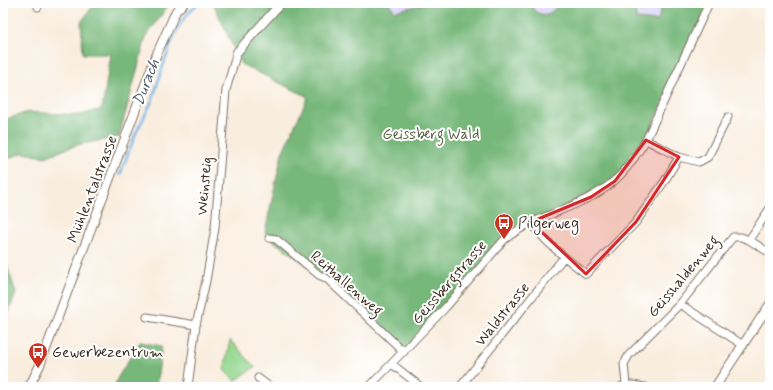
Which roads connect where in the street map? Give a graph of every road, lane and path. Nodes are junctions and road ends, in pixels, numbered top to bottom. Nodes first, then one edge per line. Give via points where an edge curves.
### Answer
1 (184, 3) edge
2 (281, 3) edge
3 (709, 3) edge
4 (236, 52) joint
5 (728, 117) dead end
6 (646, 140) junction
7 (679, 157) junction
8 (770, 208) edge
9 (531, 222) junction
10 (269, 238) dead end
11 (749, 240) junction
12 (770, 253) edge
13 (564, 257) junction
14 (680, 304) junction
15 (770, 304) edge
16 (147, 317) dead end
17 (196, 325) junction
18 (743, 345) junction
19 (404, 352) junction
20 (392, 364) junction
21 (258, 378) dead end
22 (623, 386) edge
23 (29, 387) edge
24 (188, 387) edge
25 (270, 387) edge
26 (369, 387) edge
27 (420, 387) edge
28 (460, 387) edge
29 (645, 387) edge
30 (715, 387) edge

1 - 23 street, Mühlentalstrasse via 176,12 156,58 40,365
2 - 4 street, Weinsteig
3 - 6 street, Geissbergstrasse
4 - 17 street, Weinsteig via 226,90 215,228
5 - 7 street via 708,157 699,162
6 - 7 street
6 - 9 street, Geissbergstrasse via 635,158 615,181 591,197
7 - 13 street via 636,222 586,274
8 - 11 street
9 - 13 street
9 - 19 street, Geissbergstrasse via 515,231 499,245
10 - 19 street, Reithallenweg via 276,239 326,278
11 - 12 street
11 - 14 street, Geisshaldenweg via 733,237
13 - 28 street, Waldstrasse
14 - 18 street
14 - 22 street, Geisshaldenweg via 629,355 624,364
15 - 18 street
16 - 17 street
17 - 24 street, Weinsteig
18 - 30 street
19 - 20 street, Geissbergstrasse
20 - 26 street, Geissbergstrasse
20 - 27 street
21 - 25 street
22 - 29 street

